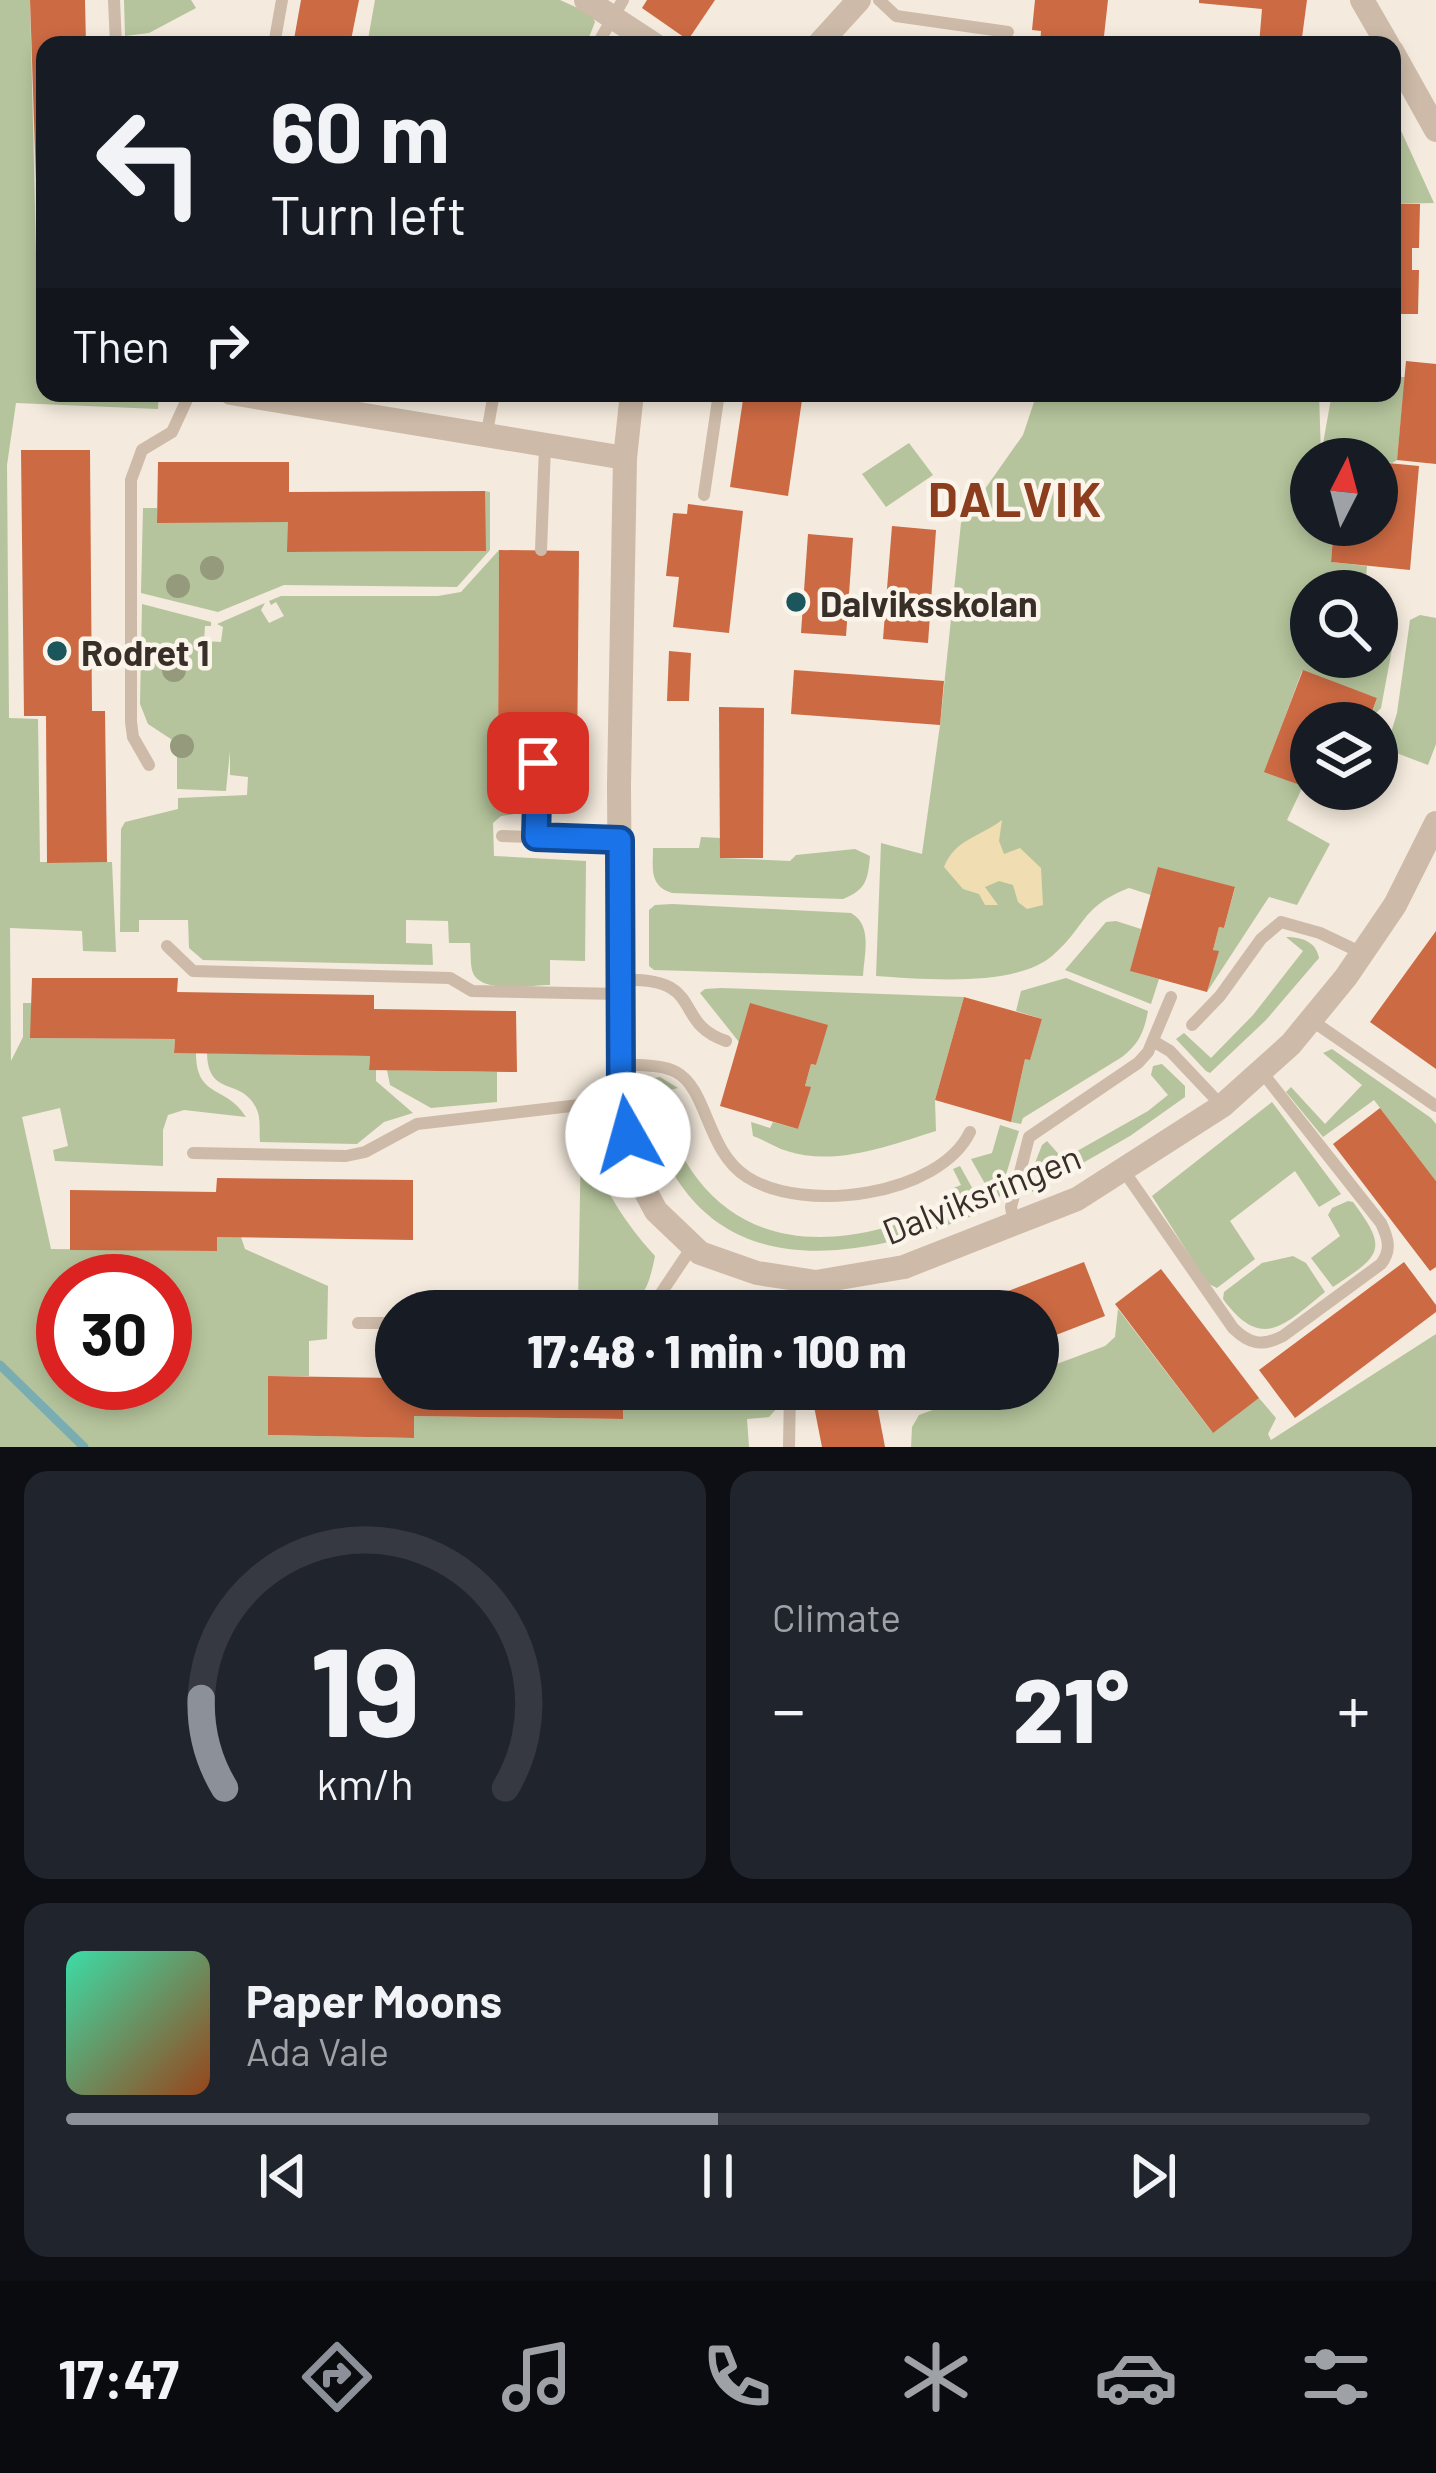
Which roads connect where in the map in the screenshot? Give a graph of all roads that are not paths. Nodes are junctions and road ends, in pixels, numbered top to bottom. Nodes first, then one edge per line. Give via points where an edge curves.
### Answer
1 (114, 0) edge
2 (282, 0) edge
3 (586, 0) edge
4 (860, 0) edge
5 (879, 0) edge
6 (1362, 0) edge
7 (618, 8) edge
8 (1008, 32) dead end
9 (116, 36) edge
10 (276, 36) edge
11 (602, 36) edge
12 (646, 36) edge
13 (826, 36) edge
14 (1383, 36) edge
15 (1401, 86) edge
16 (1436, 130) edge
17 (186, 402) edge
18 (282, 402) edge
19 (492, 402) edge
20 (631, 402) edge
21 (717, 402) edge
22 (486, 438) junction
23 (544, 447) junction
24 (625, 458) junction
25 (704, 496) dead end
26 (541, 550) dead end
27 (538, 763) dead end
28 (149, 765) dead end
29 (1436, 823) edge
30 (502, 836) dead end
31 (536, 837) junction
32 (620, 840) junction
33 (167, 946) dead end
34 (1362, 953) junction
35 (620, 987) junction
36 (1171, 997) dead end
37 (1311, 1020) junction
38 (1192, 1025) dead end
39 (726, 1041) dead end
40 (1153, 1041) junction
41 (621, 1064) junction
42 (1261, 1071) junction
43 (622, 1100) junction
44 (1222, 1106) junction
45 (1436, 1106) edge
46 (970, 1132) dead end
47 (193, 1154) dead end
48 (1124, 1172) junction
49 (1014, 1226) junction
50 (693, 1246) junction
51 (796, 1281) junction
52 (663, 1290) edge
53 (796, 1290) edge
54 (358, 1323) dead end
55 (375, 1323) edge
56 (790, 1410) edge
57 (789, 1447) edge

1 - 9 lane
2 - 10 lane
3 - 7 street
4 - 13 street
5 - 8 lane via 896,16
6 - 14 street
7 - 11 lane
7 - 12 street
15 - 16 street
17 - 28 lane via 172,432 142,450 131,480 131,722
18 - 22 street
19 - 22 lane
20 - 24 street, Dalviksringen
21 - 25 lane
22 - 23 street
23 - 24 street
23 - 26 lane
24 - 32 street, Dalviksringen
27 - 31 lane
29 - 34 street, Dalviksringen
30 - 31 lane
31 - 32 lane
32 - 35 street, Dalviksringen
33 - 35 lane via 194,970 450,978 472,991
34 - 37 street, Dalviksringen
34 - 38 lane via 1281,922
35 - 39 lane via 646,980 674,988 700,1028
35 - 41 street, Dalviksringen
36 - 40 lane
37 - 42 street, Dalviksringen
37 - 45 lane
40 - 44 lane
40 - 49 lane via 1138,1063 1029,1137 1011,1207
41 - 43 street, Dalviksringen
41 - 46 lane via 676,1072 697,1096 724,1156 743,1175 782,1191 841,1196 903,1182 939,1169
42 - 44 street, Dalviksringen
42 - 48 lane via 1381,1223 1388,1237 1381,1264 1270,1343 1244,1339
43 - 47 lane via 417,1124 346,1156
43 - 50 street, Dalviksringen via 634,1169 656,1210
44 - 48 street, Dalviksringen
48 - 49 street, Dalviksringen
49 - 51 street, Dalviksringen via 904,1268
50 - 51 street, Dalviksringen
50 - 52 lane
51 - 53 lane
54 - 55 lane
56 - 57 lane

